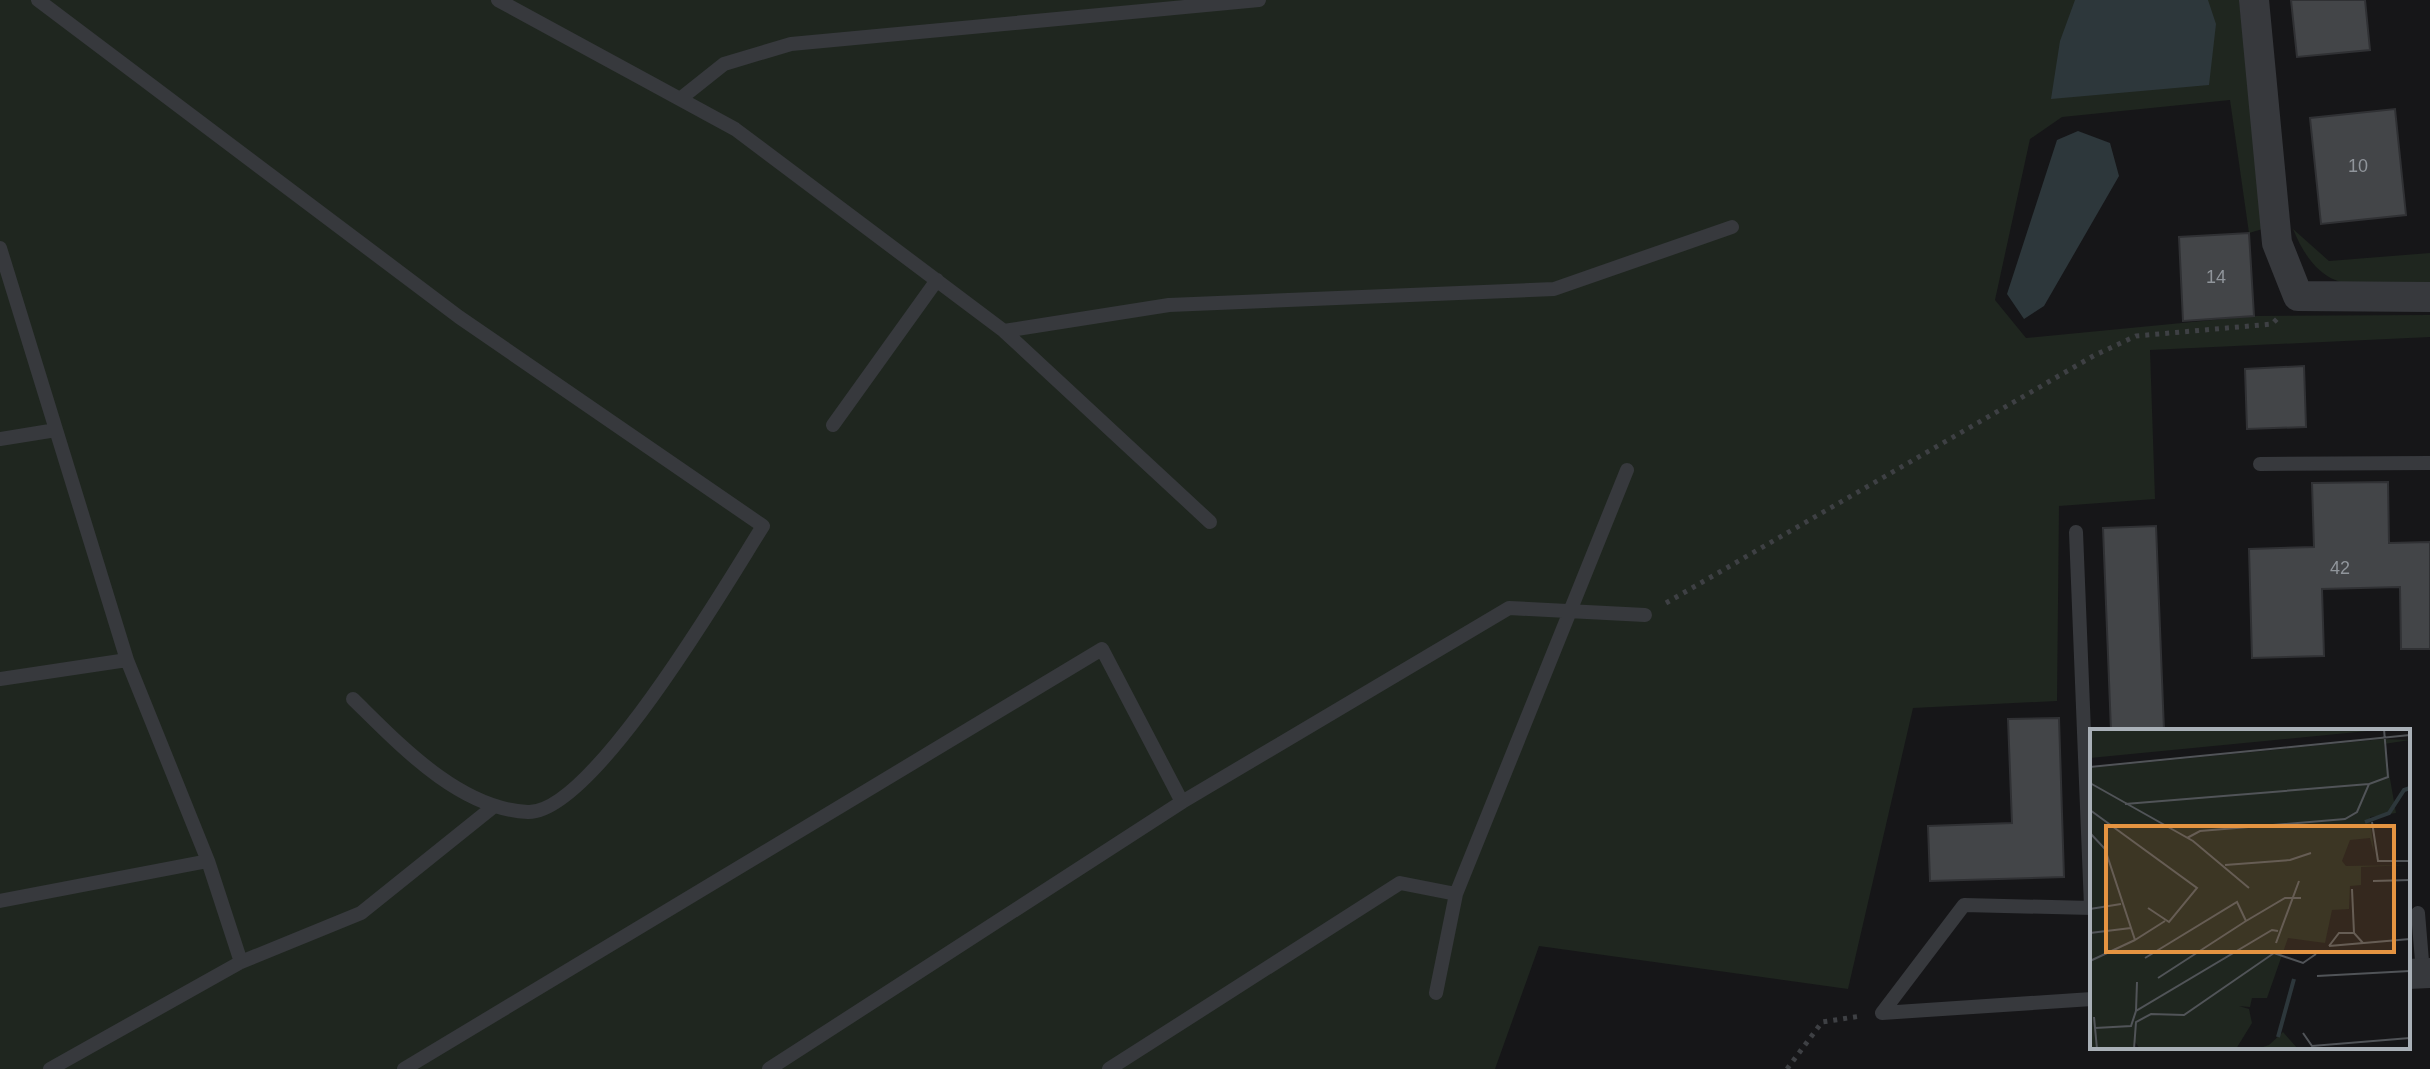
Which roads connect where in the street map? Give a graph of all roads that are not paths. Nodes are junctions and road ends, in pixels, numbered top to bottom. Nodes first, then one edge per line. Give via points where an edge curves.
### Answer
1 (38, 0) edge
2 (498, 0) edge
3 (1259, 0) edge
4 (2254, 0) edge
5 (680, 99) junction
6 (1732, 227) dead end
7 (0, 248) edge
8 (937, 280) junction
9 (2430, 297) edge
10 (1004, 331) junction
11 (833, 425) dead end
12 (56, 430) junction
13 (0, 439) edge
14 (2430, 463) edge
15 (2260, 464) dead end
16 (1627, 470) dead end
17 (1210, 522) dead end
18 (2076, 532) dead end
19 (1571, 609) junction
20 (1645, 615) road end
21 (127, 660) junction
22 (0, 679) edge
23 (353, 699) dead end
24 (1182, 802) junction
25 (493, 807) junction
26 (208, 861) junction
27 (2090, 861) edge
28 (1456, 894) junction
29 (0, 901) edge
30 (2090, 908) edge
31 (2418, 913) dead end
32 (241, 962) junction
33 (2420, 973) edge
34 (1436, 993) dead end
35 (2090, 999) edge
36 (50, 1069) edge
37 (404, 1069) edge
38 (769, 1069) edge
39 (1109, 1069) edge

1 - 25 lane via 459,317 763,526 643,712 572,792 532,812
2 - 5 lane
3 - 5 lane via 791,44 724,64
4 - 9 street via 2277,243 2298,296
5 - 8 lane via 735,129
6 - 10 lane via 1554,289 1169,305
7 - 12 lane
8 - 10 lane
8 - 11 lane
10 - 17 lane
12 - 13 lane
12 - 21 lane
14 - 15 lane
16 - 19 lane
18 - 27 lane
19 - 20 lane
19 - 24 lane via 1509,608
19 - 28 lane
21 - 22 lane
21 - 26 lane
23 - 25 lane via 417,761
24 - 37 lane via 1102,649
24 - 38 lane
25 - 32 lane via 361,913
26 - 29 lane
26 - 32 lane
28 - 34 lane
28 - 39 lane via 1400,883
30 - 35 lane via 1964,905 1882,1013
31 - 33 lane
32 - 36 lane

